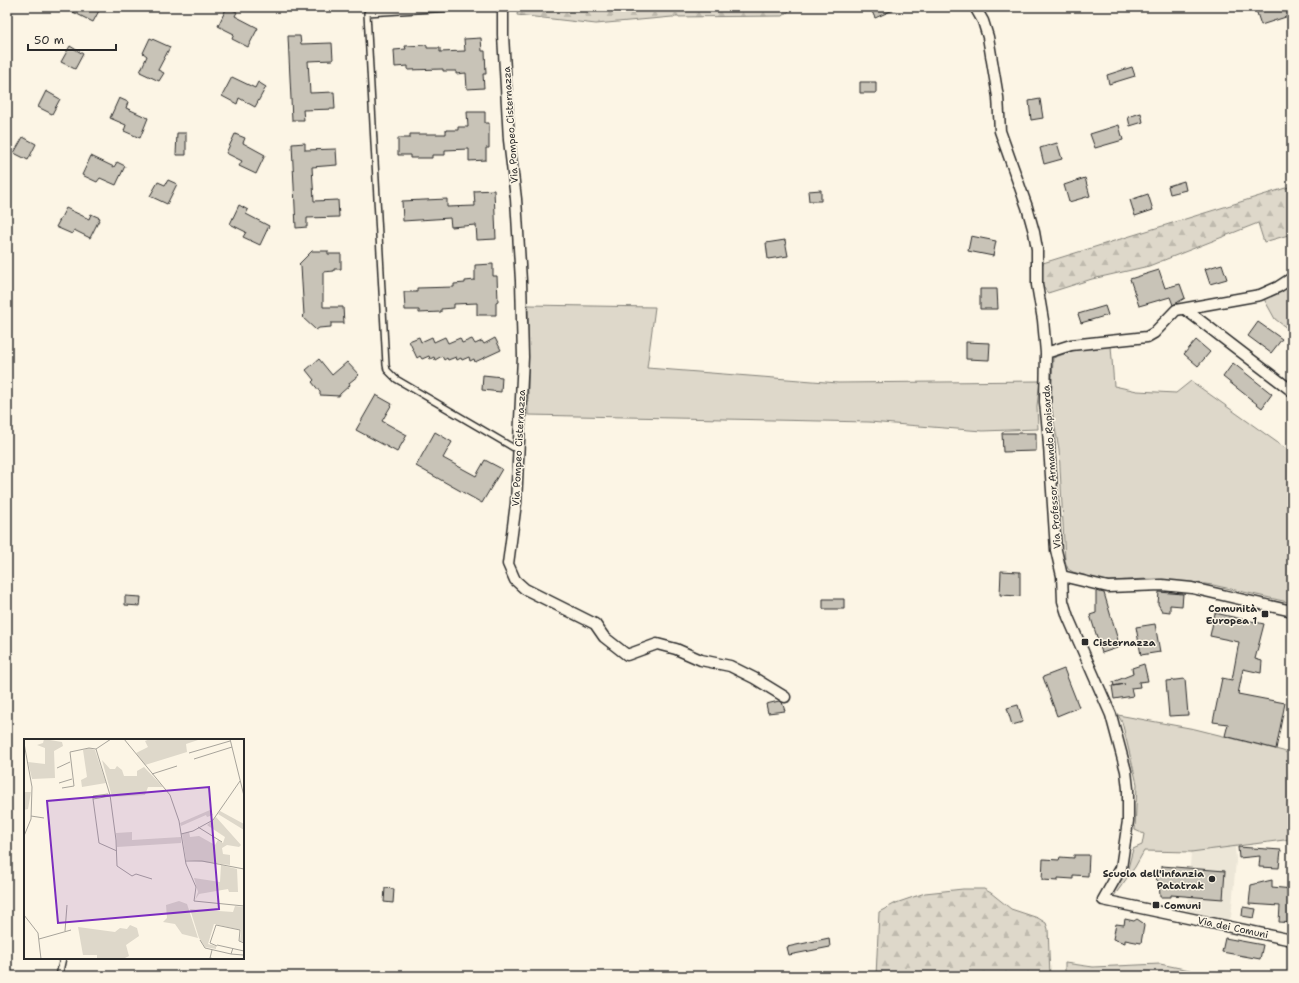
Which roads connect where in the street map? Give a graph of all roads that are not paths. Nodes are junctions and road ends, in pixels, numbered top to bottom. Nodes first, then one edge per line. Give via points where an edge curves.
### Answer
1 (366, 7) edge
2 (468, 7) edge
3 (503, 7) edge
4 (975, 7) edge
5 (367, 13) junction
6 (1292, 278) edge
7 (1185, 309) junction
8 (1046, 353) junction
9 (1292, 391) edge
10 (519, 451) junction
11 (1062, 576) junction
12 (1292, 611) edge
13 (785, 697) dead end
14 (1103, 900) joint
15 (1292, 940) edge
16 (63, 959) edge
17 (59, 976) edge

1 - 5 lane
2 - 5 lane
3 - 10 street, Via Pompeo Cisternazza via 509,140 521,281 523,357
4 - 8 street, Via Professor Armando Rapisarda via 988,37 998,97 1000,131 1034,232 1037,249 1037,285
5 - 10 lane via 387,370 396,380
6 - 7 street via 1278,288 1260,295
7 - 8 street via 1176,310 1154,334 1147,337 1071,345
7 - 9 street
8 - 11 street, Via Professor Armando Rapisarda via 1045,402 1056,550
10 - 13 street, Via Pompeo Cisternazza via 515,513 508,564 515,580 525,589 595,624 604,637 627,655 657,644 676,649 701,660 730,666
11 - 12 street via 1108,587 1162,585 1192,588
11 - 14 street, Via Professor Armando Rapisarda via 1063,601 1068,617 1111,715 1128,783 1128,821 1121,868
14 - 15 street, Via dei Comuni
16 - 17 lane

